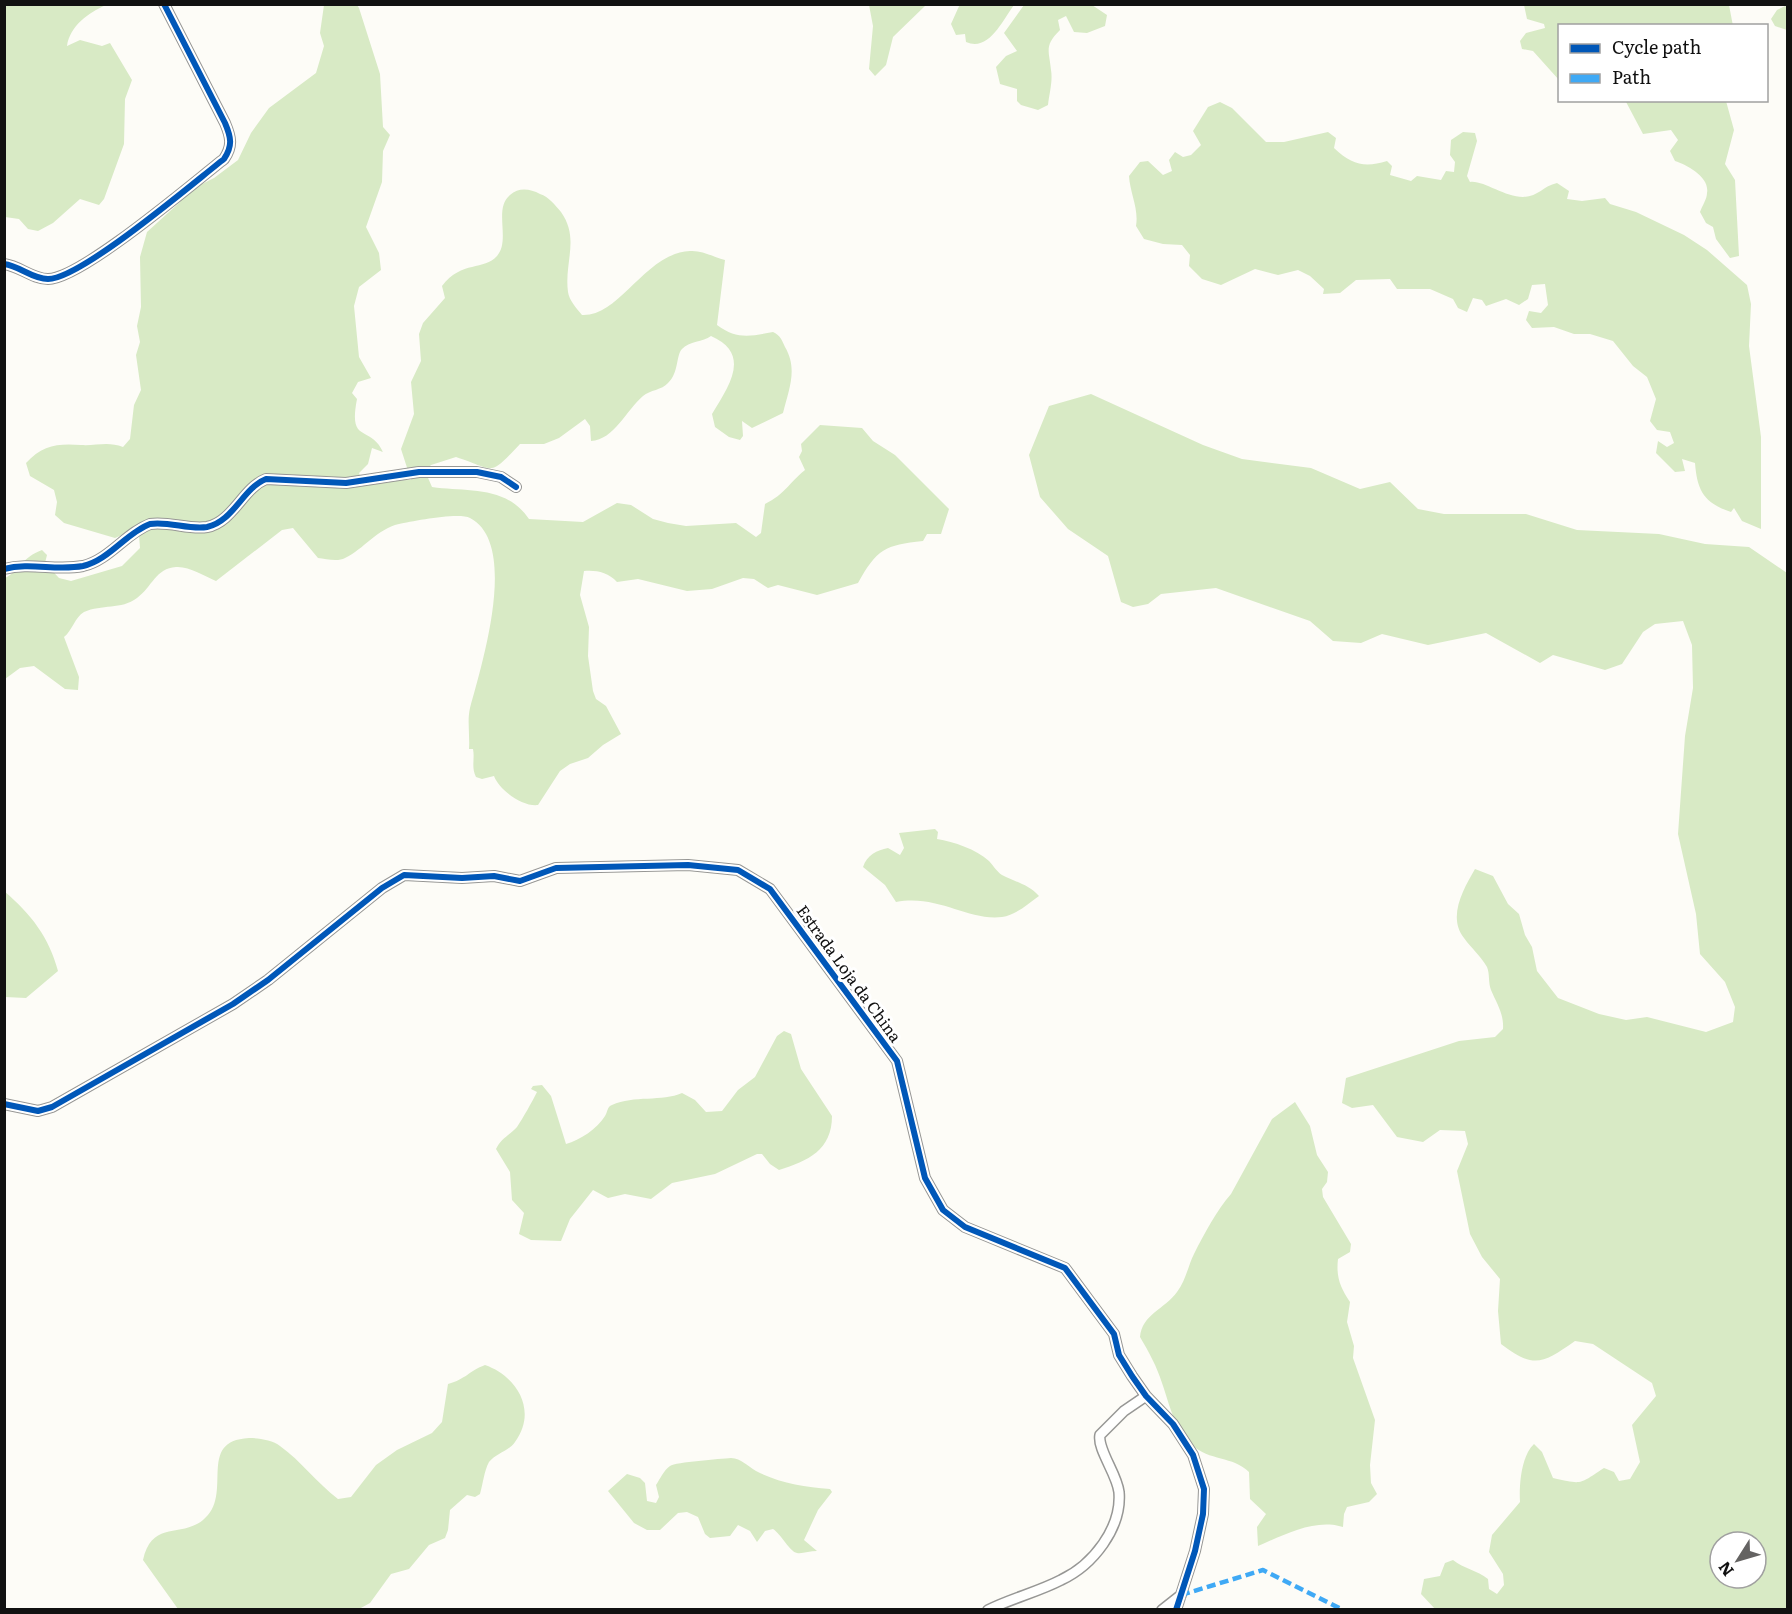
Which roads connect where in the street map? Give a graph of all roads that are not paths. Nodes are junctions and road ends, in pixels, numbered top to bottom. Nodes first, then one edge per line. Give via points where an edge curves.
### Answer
1 (164, 4) edge
2 (4, 264) edge
3 (516, 488) dead end
4 (4, 569) edge
5 (4, 1104) edge
6 (1146, 1396) junction
7 (1181, 1595) junction
8 (988, 1610) edge
9 (1162, 1610) edge
10 (1176, 1610) edge

1 - 2 street via 225,123 230,136 229,152 115,245 59,276 40,278
3 - 4 street via 501,477 477,472 419,472 346,483 266,479 206,527 150,524 85,565 59,569 24,565
5 - 6 street, Estrada Loja da China via 38,1111 52,1107 181,1034 268,980 381,888 404,875 494,876 520,881 556,868 688,865 738,870 770,889 897,1061 925,1178 943,1210 965,1227 1065,1268 1114,1334 1119,1355
6 - 7 street, Estrada Loja da China via 1173,1424 1193,1455 1204,1489 1199,1537
6 - 8 street via 1100,1435 1119,1493 1117,1517 1103,1544 1085,1564 1062,1580
7 - 9 street
7 - 10 street, Estrada Loja da China

